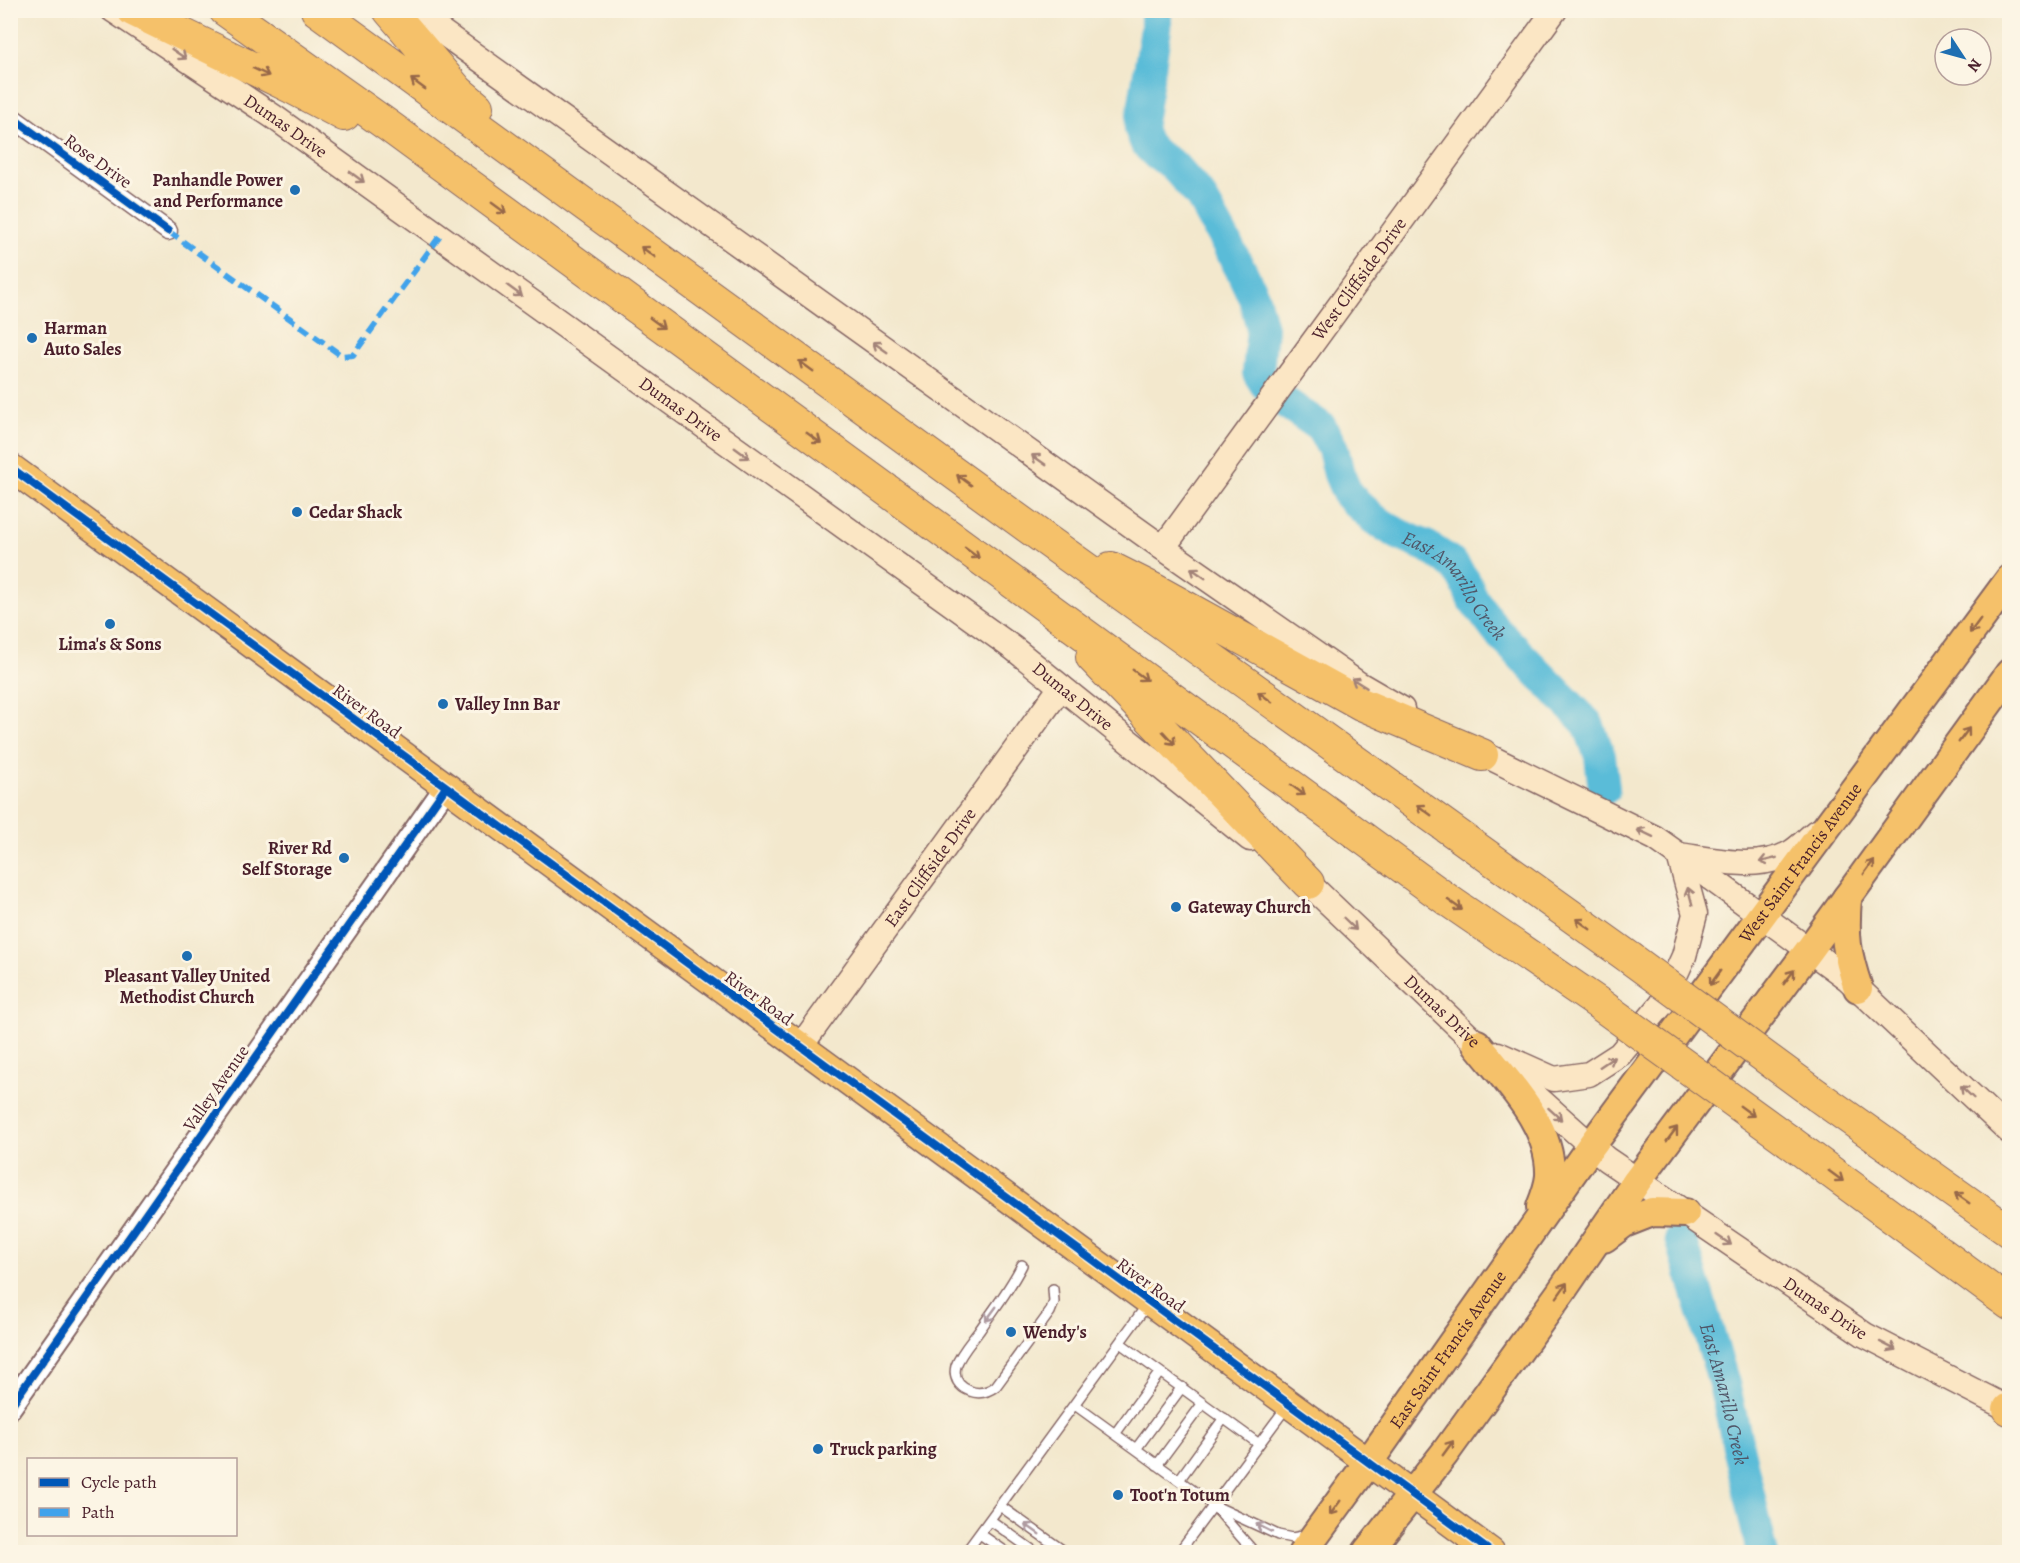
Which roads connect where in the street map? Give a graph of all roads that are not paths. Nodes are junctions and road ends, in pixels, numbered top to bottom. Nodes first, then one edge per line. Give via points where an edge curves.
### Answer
1 (113, 10) edge
2 (133, 10) edge
3 (225, 10) edge
4 (317, 10) edge
5 (388, 10) edge
6 (411, 10) edge
7 (1555, 10) edge
8 (10, 116) edge
9 (452, 173) junction
10 (618, 230) junction
11 (168, 231) dead end
12 (11, 470) edge
13 (1028, 527) junction
14 (1163, 548) junction
15 (2010, 579) edge
16 (1042, 604) junction
17 (2010, 673) edge
18 (1061, 687) junction
19 (1482, 755) junction
20 (446, 787) junction
21 (1833, 818) junction
22 (1679, 855) junction
23 (1308, 883) junction
24 (1847, 898) junction
25 (1762, 914) junction
26 (1810, 949) junction
27 (1858, 988) junction
28 (1477, 1044) junction
29 (800, 1047) junction
30 (2010, 1132) edge
31 (1591, 1146) junction
32 (1637, 1181) junction
33 (1685, 1213) junction
34 (1535, 1225) junction
35 (2010, 1232) edge
36 (1592, 1246) junction
37 (1022, 1265) dead end
38 (1053, 1289) dead end
39 (1149, 1303) junction
40 (2010, 1304) edge
41 (1120, 1343) junction
42 (1160, 1372) junction
43 (1182, 1387) junction
44 (1203, 1403) junction
45 (1288, 1404) junction
46 (1075, 1405) junction
47 (10, 1407) edge
48 (2009, 1409) edge
49 (1224, 1418) junction
50 (1115, 1434) junction
51 (1259, 1444) junction
52 (1136, 1449) junction
53 (1368, 1463) junction
54 (1157, 1465) junction
55 (1179, 1480) junction
56 (1412, 1495) junction
57 (1213, 1505) junction
58 (1000, 1506) junction
59 (990, 1520) junction
60 (980, 1534) junction
61 (1310, 1543) edge
62 (970, 1551) edge
63 (1006, 1552) edge
64 (1035, 1552) edge
65 (1065, 1552) edge
66 (1179, 1552) edge
67 (1254, 1552) edge
68 (1367, 1552) edge
69 (1491, 1552) edge

1 -> 18 main road, Dumas Drive via 284,124 1004,641
2 -> 9 highway via 291,87
3 - 9 highway
10 -> 4 highway
5 - 10 highway via 458,91
14 -> 6 main road
7 - 14 main road, West Cliffside Drive
8 - 11 street, Rose Drive
9 -> 16 highway
13 -> 10 highway
12 - 20 main road, River Road
13 - 19 highway via 1147,585 1361,704
35 -> 13 highway, bridge
19 -> 14 main road via 1359,684
15 -> 21 highway, West Saint Francis Avenue
16 -> 23 highway
16 -> 40 highway, bridge via 1449,901 1598,1002
24 -> 17 highway
18 - 23 main road, Dumas Drive
18 - 29 main road, East Cliffside Drive
22 -> 19 main road via 1654,838
20 - 29 main road, River Road
20 - 47 street, Valley Avenue
21 -> 22 main road via 1791,852 1764,862
21 - 25 highway, West Saint Francis Avenue
22 - 25 main road
28 -> 22 main road via 1554,1079 1589,1074 1620,1054 1662,1004 1684,957 1695,914
23 -> 28 main road, Dumas Drive
24 - 26 highway
24 - 27 highway via 1846,948
25 - 26 main road
25 -> 31 highway, West Saint Francis Avenue
26 - 27 main road
32 -> 26 highway
30 -> 27 main road
28 -> 31 main road, Dumas Drive
28 - 34 highway via 1526,1106 1542,1135 1550,1175
29 - 39 main road, River Road
31 - 32 main road, Dumas Drive
31 - 34 highway, East Saint Francis Avenue
32 - 33 main road, Dumas Drive
32 - 36 highway
33 - 36 highway via 1652,1212 1624,1223
33 -> 48 main road, Dumas Drive via 1865,1335
34 - 53 highway, East Saint Francis Avenue
56 -> 36 highway
37 -> 38 lane via 956,1366 955,1377 960,1385 979,1393 996,1386 1050,1311
39 - 41 lane
39 - 45 main road, River Road
41 - 42 lane
41 - 46 lane
42 - 43 lane
42 - 50 lane
43 - 44 lane
43 - 52 lane
44 - 49 lane
44 - 54 lane
45 - 51 lane
45 - 53 main road, River Road
46 - 50 lane
46 - 58 lane
49 - 51 lane
49 - 55 lane
50 - 52 lane
51 - 57 lane
52 - 54 lane
53 - 56 main road, River Road
53 -> 61 highway, East Saint Francis Avenue
54 - 55 lane
55 - 57 lane
56 - 68 highway
56 - 69 main road, River Road
61 -> 57 lane via 1278,1535
57 - 66 lane
57 - 67 lane
58 - 59 lane
65 -> 58 lane
59 - 60 lane
59 - 64 lane
60 - 62 lane
60 - 63 lane

